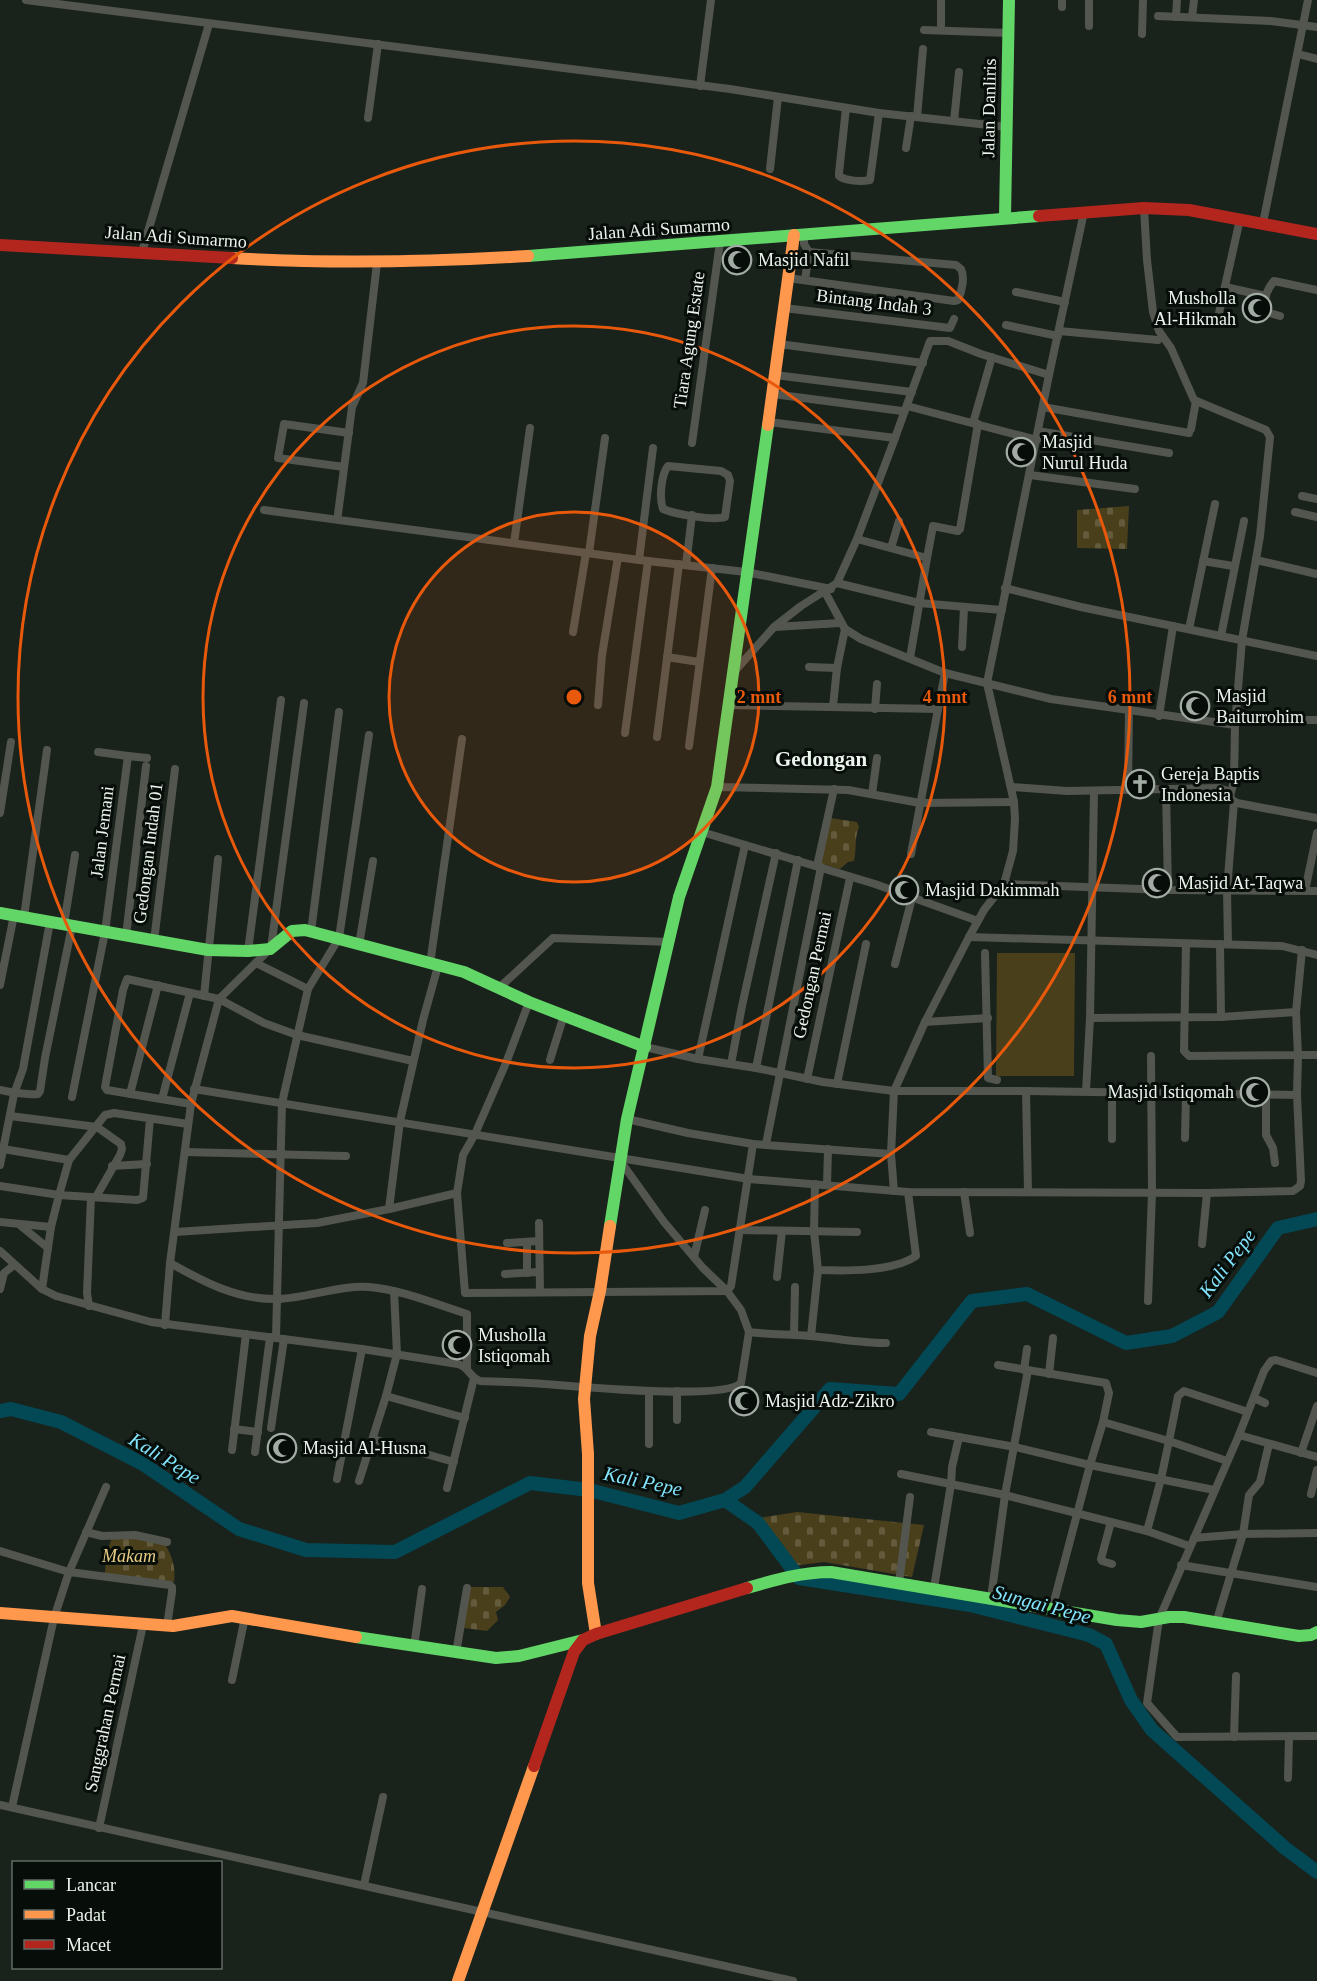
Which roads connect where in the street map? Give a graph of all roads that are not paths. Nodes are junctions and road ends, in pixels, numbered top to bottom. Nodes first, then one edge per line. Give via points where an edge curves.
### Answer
1 (26, 0) edge
2 (711, 0) edge
3 (941, 0) edge
4 (1009, 0) edge
5 (1089, 0) edge
6 (1143, 0) edge
7 (1177, 0) edge
8 (1194, 0) edge
9 (1308, 0) edge
10 (1158, 16) dead end
11 (1176, 17) junction
12 (1191, 17) junction
13 (209, 24) junction
14 (1304, 24) junction
15 (940, 25) dead end
16 (1089, 26) dead end
17 (1317, 27) edge
18 (924, 30) dead end
19 (1008, 33) junction
20 (1142, 34) dead end
21 (378, 44) junction
22 (922, 49) dead end
23 (1298, 54) junction
24 (1317, 59) edge
25 (959, 72) dead end
26 (700, 86) junction
27 (777, 97) junction
28 (846, 108) junction
29 (879, 112) junction
30 (914, 117) junction
31 (369, 118) dead end
32 (954, 121) junction
33 (1007, 127) junction
34 (906, 148) dead end
35 (770, 169) dead end
36 (1144, 208) junction
37 (1084, 212) junction
38 (1264, 217) junction
39 (1005, 218) junction
40 (1240, 219) junction
41 (1317, 234) edge
42 (799, 235) junction
43 (720, 242) junction
44 (0, 245) edge
45 (142, 252) junction
46 (809, 252) junction
47 (377, 263) junction
48 (788, 278) junction
49 (805, 280) junction
50 (1225, 287) junction
51 (1317, 290) edge
52 (1016, 292) dead end
53 (1266, 296) junction
54 (1065, 302) junction
55 (784, 308) junction
56 (1280, 316) dead end
57 (954, 319) dead end
58 (1217, 322) dead end
59 (1006, 325) dead end
60 (1059, 333) junction
61 (1158, 340) dead end
62 (779, 344) junction
63 (992, 357) junction
64 (922, 363) junction
65 (775, 375) junction
66 (1049, 375) junction
67 (912, 392) junction
68 (773, 394) junction
69 (1196, 401) junction
70 (1043, 407) junction
71 (904, 409) junction
72 (769, 422) junction
73 (976, 424) junction
74 (530, 428) dead end
75 (349, 433) junction
76 (1037, 436) junction
77 (605, 438) dead end
78 (895, 438) junction
79 (692, 443) dead end
80 (653, 448) dead end
81 (1169, 453) dead end
82 (344, 467) junction
83 (1030, 475) junction
84 (1135, 489) dead end
85 (1302, 496) dead end
86 (1317, 499) edge
87 (1215, 504) dead end
88 (264, 510) dead end
89 (1295, 513) dead end
90 (338, 514) dead end
91 (692, 515) junction
92 (1317, 517) edge
93 (899, 521) dead end
94 (1244, 521) dead end
95 (857, 538) junction
96 (514, 543) junction
97 (891, 548) junction
98 (587, 553) junction
99 (618, 557) junction
100 (927, 558) junction
101 (643, 560) junction
102 (1256, 560) junction
103 (1203, 561) junction
104 (683, 565) junction
105 (1233, 566) junction
106 (712, 568) junction
107 (746, 572) junction
108 (1317, 574) edge
109 (831, 588) junction
110 (1005, 588) junction
111 (919, 603) junction
112 (963, 608) junction
113 (1002, 610) junction
114 (843, 626) junction
115 (1173, 626) junction
116 (774, 627) junction
117 (1189, 630) junction
118 (573, 632) dead end
119 (1221, 636) junction
120 (1242, 640) junction
121 (962, 647) dead end
122 (1317, 656) edge
123 (667, 657) junction
124 (910, 658) junction
125 (699, 662) junction
126 (809, 667) dead end
127 (837, 668) junction
128 (733, 673) junction
129 (945, 673) junction
130 (987, 683) junction
131 (877, 684) dead end
132 (281, 700) dead end
133 (304, 703) dead end
134 (598, 705) dead end
135 (729, 705) junction
136 (833, 706) junction
137 (875, 709) junction
138 (938, 709) junction
139 (1129, 711) junction
140 (339, 712) dead end
141 (1159, 716) junction
142 (1317, 720) edge
143 (1236, 723) junction
144 (625, 733) dead end
145 (369, 735) dead end
146 (657, 737) dead end
147 (462, 739) dead end
148 (11, 742) dead end
149 (689, 746) dead end
150 (47, 750) dead end
151 (98, 752) dead end
152 (128, 756) junction
153 (877, 758) dead end
154 (175, 769) dead end
155 (717, 787) junction
156 (1011, 787) junction
157 (834, 789) junction
158 (1128, 789) junction
159 (1094, 790) junction
160 (1166, 790) junction
161 (872, 794) junction
162 (1232, 799) junction
163 (1014, 802) junction
164 (920, 803) junction
165 (0, 813) edge
166 (1317, 818) edge
167 (702, 832) junction
168 (1317, 833) edge
169 (745, 845) junction
170 (776, 853) junction
171 (911, 854) dead end
172 (75, 855) dead end
173 (218, 859) dead end
174 (798, 860) junction
175 (373, 861) dead end
176 (819, 867) junction
177 (850, 878) dead end
178 (1004, 884) junction
179 (1092, 887) junction
180 (1168, 890) junction
181 (1227, 890) junction
182 (1305, 891) junction
183 (1317, 891) edge
184 (912, 898) junction
185 (0, 913) edge
186 (19, 916) junction
187 (978, 921) junction
188 (50, 922) junction
189 (68, 925) junction
190 (105, 932) junction
191 (311, 932) junction
192 (126, 936) junction
193 (969, 937) junction
194 (339, 939) junction
195 (154, 941) junction
196 (670, 942) junction
197 (1091, 942) junction
198 (866, 944) dead end
199 (1186, 944) junction
200 (1224, 944) junction
201 (359, 945) junction
202 (271, 949) junction
203 (208, 950) junction
204 (1302, 950) junction
205 (248, 951) junction
206 (985, 953) dead end
207 (1317, 955) edge
208 (3, 957) edge
209 (256, 963) junction
210 (895, 964) dead end
211 (434, 965) junction
212 (0, 985) edge
213 (158, 986) junction
214 (499, 988) junction
215 (308, 989) junction
216 (190, 993) junction
217 (204, 996) junction
218 (219, 999) junction
219 (529, 1002) junction
220 (1296, 1012) junction
221 (564, 1015) junction
222 (1185, 1017) junction
223 (1221, 1017) junction
224 (988, 1018) junction
225 (1090, 1018) junction
226 (925, 1022) junction
227 (297, 1035) junction
228 (645, 1047) junction
229 (1298, 1055) junction
230 (1317, 1055) edge
231 (1151, 1056) dead end
232 (698, 1059) junction
233 (550, 1060) dead end
234 (413, 1061) junction
235 (731, 1064) junction
236 (756, 1068) junction
237 (780, 1073) junction
238 (807, 1078) junction
239 (997, 1080) dead end
240 (837, 1084) junction
241 (194, 1089) junction
242 (0, 1090) edge
243 (894, 1091) junction
244 (1026, 1091) junction
245 (1086, 1092) junction
246 (1112, 1092) junction
247 (1150, 1093) junction
248 (1186, 1093) junction
249 (14, 1094) junction
250 (130, 1094) junction
251 (1266, 1095) junction
252 (1297, 1095) junction
253 (72, 1097) dead end
254 (162, 1099) junction
255 (282, 1103) junction
256 (191, 1104) junction
257 (10, 1116) junction
258 (150, 1119) junction
259 (627, 1119) junction
260 (400, 1121) junction
261 (188, 1124) junction
262 (97, 1127) junction
263 (475, 1134) junction
264 (1185, 1138) dead end
265 (1112, 1139) dead end
266 (753, 1144) junction
267 (766, 1144) junction
268 (3, 1149) junction
269 (828, 1149) junction
270 (184, 1152) junction
271 (891, 1154) junction
272 (281, 1155) junction
273 (346, 1156) dead end
274 (69, 1160) junction
275 (621, 1160) junction
276 (1275, 1163) dead end
277 (147, 1164) junction
278 (0, 1166) edge
279 (112, 1166) junction
280 (749, 1179) junction
281 (814, 1184) junction
282 (827, 1185) junction
283 (0, 1186) edge
284 (894, 1191) junction
285 (457, 1192) junction
286 (908, 1192) junction
287 (964, 1192) junction
288 (1028, 1192) junction
289 (1152, 1193) junction
290 (1207, 1193) junction
291 (59, 1195) junction
292 (94, 1197) junction
293 (389, 1209) junction
294 (705, 1210) dead end
295 (0, 1222) edge
296 (539, 1223) dead end
297 (20, 1226) junction
298 (279, 1226) junction
299 (51, 1227) junction
300 (741, 1230) junction
301 (782, 1231) junction
302 (814, 1231) junction
303 (175, 1232) junction
304 (857, 1232) dead end
305 (970, 1233) dead end
306 (539, 1241) junction
307 (527, 1242) junction
308 (507, 1243) dead end
309 (1202, 1244) dead end
310 (48, 1248) junction
311 (0, 1251) edge
312 (694, 1257) junction
313 (170, 1263) junction
314 (14, 1265) junction
315 (818, 1270) junction
316 (2, 1272) edge
317 (539, 1272) junction
318 (527, 1273) junction
319 (505, 1274) dead end
320 (777, 1277) dead end
321 (795, 1287) dead end
322 (0, 1289) edge
323 (42, 1289) junction
324 (394, 1291) junction
325 (600, 1291) junction
326 (727, 1291) junction
327 (540, 1292) junction
328 (465, 1293) junction
329 (278, 1299) junction
330 (1148, 1301) dead end
331 (88, 1306) junction
332 (467, 1314) junction
333 (165, 1325) junction
334 (749, 1332) junction
335 (246, 1334) junction
336 (794, 1335) junction
337 (811, 1336) junction
338 (277, 1338) junction
339 (1053, 1338) dead end
340 (886, 1343) dead end
341 (362, 1349) junction
342 (1028, 1349) dead end
343 (397, 1354) junction
344 (998, 1365) dead end
345 (467, 1368) junction
346 (1026, 1370) junction
347 (1317, 1373) edge
348 (1049, 1374) junction
349 (474, 1378) junction
350 (584, 1387) junction
351 (678, 1391) junction
352 (649, 1392) junction
353 (386, 1396) junction
354 (1254, 1398) junction
355 (1265, 1403) dead end
356 (1317, 1406) edge
357 (1248, 1412) junction
358 (465, 1418) junction
359 (677, 1420) dead end
360 (1103, 1422) junction
361 (271, 1428) dead end
362 (234, 1429) junction
363 (258, 1432) junction
364 (931, 1432) dead end
365 (1239, 1435) junction
366 (958, 1437) junction
367 (373, 1440) junction
368 (1169, 1441) junction
369 (649, 1443) dead end
370 (1269, 1444) junction
371 (1015, 1447) junction
372 (232, 1450) dead end
373 (255, 1452) dead end
374 (1301, 1453) junction
375 (1317, 1457) edge
376 (1227, 1461) junction
377 (454, 1462) junction
378 (1090, 1465) junction
379 (1317, 1470) edge
380 (900, 1474) dead end
381 (337, 1479) dead end
382 (1161, 1479) junction
383 (359, 1481) dead end
384 (951, 1484) junction
385 (106, 1487) dead end
386 (447, 1488) dead end
387 (1214, 1490) junction
388 (1311, 1494) dead end
389 (1005, 1495) junction
390 (910, 1497) dead end
391 (1077, 1514) junction
392 (1111, 1522) junction
393 (1147, 1531) junction
394 (86, 1532) junction
395 (1317, 1533) edge
396 (1244, 1534) junction
397 (167, 1542) dead end
398 (1192, 1542) junction
399 (0, 1551) edge
400 (1112, 1564) dead end
401 (1181, 1565) junction
402 (69, 1572) junction
403 (1233, 1573) junction
404 (898, 1583) junction
405 (1317, 1587) edge
406 (467, 1588) dead end
407 (934, 1588) junction
408 (422, 1589) dead end
409 (991, 1598) junction
410 (1052, 1609) junction
411 (0, 1613) edge
412 (245, 1617) junction
413 (54, 1618) junction
414 (1159, 1619) junction
415 (1216, 1623) junction
416 (143, 1625) junction
417 (167, 1626) junction
418 (1317, 1632) edge
419 (596, 1634) junction
420 (583, 1640) junction
421 (414, 1647) junction
422 (456, 1653) junction
423 (1236, 1676) dead end
424 (232, 1680) dead end
425 (1317, 1736) edge
426 (1234, 1737) junction
427 (1289, 1737) junction
428 (1288, 1778) dead end
429 (383, 1797) dead end
430 (0, 1805) edge
431 (12, 1808) junction
432 (99, 1828) junction
433 (364, 1885) junction
434 (482, 1913) junction
435 (458, 1981) edge
436 (792, 1981) edge

1 - 13 street
2 - 26 street
3 - 15 street
4 - 19 street, Jalan Danliris
5 - 16 street
6 - 20 street
7 - 11 street
8 - 12 street
9 - 14 street
10 - 11 street
11 - 12 street
12 - 14 street
13 - 21 street
13 - 45 street
14 - 17 street
14 - 23 street
18 - 19 street
19 - 33 street, Jalan Danliris
21 - 26 street
21 - 31 street
22 - 30 street
23 - 24 street
23 - 38 street
25 - 32 street
26 - 27 street
27 - 28 street
27 - 35 street
28 - 29 street
28 - 29 street via 839,173 844,179 865,181 871,177
29 - 30 street
30 - 32 street
30 - 34 street
32 - 33 street
33 - 39 street, Jalan Danliris
36 - 37 street, Jalan Adi Sumarmo
36 - 40 street, Jalan Adi Sumarmo
36 - 69 street via 1153,312
37 - 39 street, Jalan Adi Sumarmo
37 - 54 street
38 - 40 street, Jalan Adi Sumarmo
38 - 41 street, Jalan Adi Sumarmo
39 - 42 street, Jalan Adi Sumarmo
40 - 50 street
42 - 43 street, Jalan Adi Sumarmo
42 - 46 street
42 - 48 street
43 - 47 street, Jalan Adi Sumarmo
43 - 79 street, Tiara Agung Estate
44 - 45 street, Jalan Adi Sumarmo
45 - 47 street, Jalan Adi Sumarmo
46 - 49 street
46 - 49 street via 956,266 963,274 960,296 954,301
47 - 75 street via 363,383 353,403
48 - 49 street
48 - 55 street
50 - 53 street
50 - 58 street
51 - 53 street via 1274,281
52 - 54 street
53 - 56 street via 1265,310
54 - 60 street
55 - 57 street, Bintang Indah 3 via 950,328
55 - 62 street
59 - 60 street
60 - 61 street
60 - 66 street
62 - 64 street
62 - 65 street
63 - 64 street via 933,339
63 - 66 street
63 - 73 street
64 - 67 street
65 - 67 street
65 - 68 street
66 - 70 street
67 - 71 street
68 - 71 street
68 - 72 street
69 - 70 street via 1190,431
69 - 102 street via 1269,434
70 - 76 street
71 - 73 street
71 - 78 street
72 - 78 street
72 - 107 street
73 - 76 street
73 - 100 street via 960,529 933,526
74 - 96 street
75 - 82 street
75 - 82 street via 284,424 278,458
76 - 81 street
76 - 83 street
77 - 98 street
78 - 95 street
80 - 101 street
82 - 90 street
83 - 84 street
83 - 110 street
85 - 86 street
87 - 103 street
88 - 96 street
89 - 92 street
91 - 91 street via 725,517 728,475 668,466 664,470 662,507
91 - 104 street
93 - 97 street
94 - 105 street
95 - 97 street
95 - 109 street
96 - 98 street
97 - 100 street
98 - 99 street
98 - 118 street
99 - 101 street
99 - 134 street
100 - 111 street
101 - 104 street
101 - 144 street
102 - 108 street
102 - 120 street
103 - 105 street
103 - 117 street
104 - 106 street
104 - 123 street
105 - 119 street
106 - 107 street
106 - 125 street
107 - 109 street
107 - 128 street
109 - 111 street
109 - 114 street
109 - 116 street
110 - 113 street
110 - 115 street
111 - 112 street
111 - 124 street
112 - 113 street
112 - 121 street
113 - 130 street
114 - 116 street
114 - 124 street via 861,639
114 - 127 street
115 - 117 street
115 - 141 street
116 - 128 street
117 - 119 street
119 - 120 street
120 - 122 street
120 - 143 street
123 - 125 street
123 - 146 street
124 - 129 street
125 - 149 street
126 - 127 street
127 - 136 street
128 - 135 street
129 - 130 street
129 - 138 street
130 - 139 street via 1051,699
130 - 156 street
131 - 137 street
132 - 205 street
133 - 202 street
135 - 136 street
135 - 155 street
136 - 137 street
137 - 138 street
138 - 164 street
139 - 141 street
139 - 158 street
140 - 191 street
141 - 143 street
142 - 143 street
143 - 162 street
145 - 194 street
147 - 211 street
148 - 165 street
150 - 186 street
151 - 152 street
152 - 190 street, Jalan Jemani
152 - 192 street via 147,762
153 - 161 street
154 - 195 street, Gedongan Indah 01
155 - 157 street
155 - 167 street
156 - 159 street
156 - 163 street
157 - 161 street
157 - 176 street
158 - 159 street
158 - 160 street
159 - 179 street
160 - 162 street via 1219,788
160 - 180 street
161 - 164 street
162 - 166 street
162 - 181 street
163 - 164 street
163 - 178 street via 1013,851
164 - 171 street
167 - 169 street
167 - 196 street via 679,897
168 - 182 street
169 - 170 street
169 - 232 street
170 - 174 street
170 - 235 street
172 - 189 street
173 - 203 street
174 - 176 street
174 - 236 street
175 - 201 street
176 - 184 street
176 - 237 street
177 - 238 street, Gedongan Permai
178 - 179 street
178 - 187 street
179 - 180 street
179 - 197 street
180 - 181 street
181 - 182 street
181 - 200 street
182 - 183 street
184 - 187 street
184 - 210 street
185 - 186 street
186 - 188 street
186 - 208 street
187 - 193 street
188 - 189 street
188 - 249 street via 23,1069
189 - 190 street
189 - 249 street via 40,1090 38,1094
190 - 192 street
190 - 253 street, Jalan Jemani
191 - 194 street
191 - 202 street via 292,931
192 - 195 street
193 - 197 street
193 - 226 street
194 - 201 street
194 - 215 street
195 - 203 street
196 - 214 street via 553,938
196 - 228 street
197 - 199 street
197 - 225 street
198 - 240 street
199 - 200 street
199 - 222 street
200 - 204 street
200 - 223 street
201 - 211 street
202 - 205 street
202 - 209 street
203 - 205 street
203 - 217 street
204 - 207 street
204 - 220 street
206 - 224 street
208 - 212 street
209 - 215 street
209 - 218 street
211 - 214 street via 464,972
211 - 234 street
213 - 216 street
213 - 250 street
213 - 250 street via 131,979 125,983 105,1088
214 - 219 street
215 - 227 street
216 - 217 street
216 - 254 street
217 - 218 street
218 - 227 street
218 - 241 street
219 - 221 street
219 - 263 street
220 - 223 street
220 - 229 street
221 - 228 street
221 - 233 street
222 - 223 street
222 - 225 street
222 - 229 street via 1184,1051 1189,1056
224 - 226 street
224 - 239 street via 988,1078
225 - 245 street
226 - 243 street
227 - 234 street
227 - 255 street
228 - 232 street
228 - 259 street
229 - 230 street
229 - 252 street
231 - 247 street
232 - 235 street
234 - 260 street
235 - 236 street
236 - 237 street
237 - 238 street
237 - 267 street
238 - 240 street
240 - 243 street
241 - 255 street
241 - 256 street
242 - 249 street
243 - 244 street
243 - 271 street
244 - 245 street
244 - 288 street
245 - 246 street
246 - 247 street
246 - 265 street
247 - 248 street
247 - 289 street
248 - 251 street
248 - 264 street
249 - 257 street
250 - 254 street
251 - 252 street
251 - 276 street via 1266,1135
252 - 290 street via 1297,1189
254 - 256 street
255 - 260 street
255 - 272 street
256 - 261 street
257 - 262 street
257 - 268 street
258 - 261 street
258 - 262 street via 110,1113
258 - 277 street
259 - 266 street
259 - 275 street
260 - 263 street
260 - 293 street
261 - 270 street
262 - 274 street
262 - 279 street via 121,1144 120,1155
263 - 275 street
263 - 285 street via 463,1155
266 - 267 street
266 - 280 street
267 - 269 street
268 - 274 street
268 - 278 street
269 - 271 street
269 - 282 street
270 - 272 street
270 - 303 street
271 - 284 street
272 - 273 street
272 - 298 street
274 - 291 street
275 - 280 street
275 - 312 street
275 - 325 street
277 - 279 street
277 - 292 street via 143,1198
279 - 292 street
280 - 281 street
280 - 300 street
281 - 282 street
281 - 302 street
282 - 284 street
283 - 291 street
284 - 286 street
285 - 293 street
285 - 328 street
286 - 287 street
286 - 315 street via 917,1252 914,1258 859,1272
287 - 288 street
287 - 305 street
288 - 289 street
289 - 290 street
289 - 330 street
290 - 309 street
291 - 292 street
291 - 299 street
292 - 331 street
293 - 298 street
294 - 312 street
295 - 297 street
296 - 306 street
297 - 299 street
297 - 310 street
298 - 303 street
298 - 329 street
299 - 310 street
300 - 301 street
300 - 326 street
301 - 302 street
301 - 320 street
302 - 304 street
302 - 315 street
303 - 313 street
306 - 307 street
306 - 317 street
307 - 308 street
307 - 318 street
310 - 323 street
311 - 314 street
312 - 326 street
313 - 329 street via 226,1291
313 - 333 street
314 - 316 street
314 - 323 street
315 - 337 street
316 - 322 street
317 - 318 street
317 - 327 street
318 - 319 street
321 - 336 street
323 - 331 street
324 - 329 street via 351,1288
324 - 332 street
324 - 343 street
325 - 326 street
325 - 327 street
325 - 350 street
326 - 334 street via 741,1310
327 - 328 street
328 - 332 street
329 - 338 street
331 - 333 street
332 - 345 street
333 - 335 street
334 - 336 street
334 - 351 street via 739,1385
335 - 338 street
335 - 362 street
336 - 337 street
337 - 340 street
338 - 341 street
338 - 361 street
338 - 363 street
339 - 348 street
341 - 343 street
341 - 381 street
342 - 346 street
343 - 345 street
343 - 353 street
344 - 346 street
345 - 349 street
346 - 348 street
346 - 371 street
347 - 354 street via 1271,1361
348 - 360 street via 1106,1383 1109,1393
349 - 350 street
349 - 358 street
350 - 352 street
350 - 419 street via 588,1583
351 - 352 street
351 - 359 street
352 - 369 street
353 - 358 street
353 - 367 street
354 - 355 street
354 - 357 street
356 - 374 street
357 - 365 street
357 - 368 street via 1181,1392
358 - 377 street
360 - 368 street
360 - 378 street
362 - 363 street
362 - 372 street
363 - 373 street
364 - 366 street
365 - 370 street
365 - 376 street
366 - 371 street
366 - 384 street
367 - 377 street
367 - 383 street
368 - 376 street
368 - 382 street
370 - 374 street
370 - 396 street via 1260,1482 1249,1495
371 - 378 street
371 - 389 street
374 - 375 street
376 - 387 street
377 - 386 street
378 - 382 street
378 - 391 street
379 - 388 street
380 - 384 street
382 - 387 street
382 - 393 street
384 - 389 street
384 - 407 street
385 - 394 street
387 - 398 street
389 - 391 street
389 - 409 street
390 - 404 street
391 - 392 street
391 - 410 street
392 - 393 street
392 - 400 street via 1101,1559
393 - 398 street
394 - 397 street via 102,1536 135,1535
394 - 402 street
395 - 396 street
396 - 398 street
396 - 403 street
398 - 401 street
399 - 402 street
401 - 403 street
401 - 414 street
402 - 413 street
402 - 417 street via 170,1585
403 - 405 street
403 - 415 street
404 - 407 street
404 - 419 street via 824,1572 797,1574
406 - 422 street
407 - 409 street
408 - 421 street
409 - 410 street
410 - 414 street via 1117,1620
411 - 413 street
412 - 417 street via 227,1616
412 - 421 street
412 - 424 street
413 - 416 street
413 - 431 street
414 - 415 street via 1184,1617
414 - 426 street via 1147,1703 1176,1736
415 - 418 street via 1299,1636
416 - 417 street
416 - 432 street, Sanggrahan Permai
419 - 420 street
420 - 422 street via 506,1658
420 - 434 street via 574,1652 552,1711
421 - 422 street
423 - 426 street
425 - 427 street
426 - 427 street
427 - 428 street
429 - 433 street
430 - 431 street
431 - 432 street
432 - 433 street
433 - 434 street
434 - 435 street
434 - 436 street

